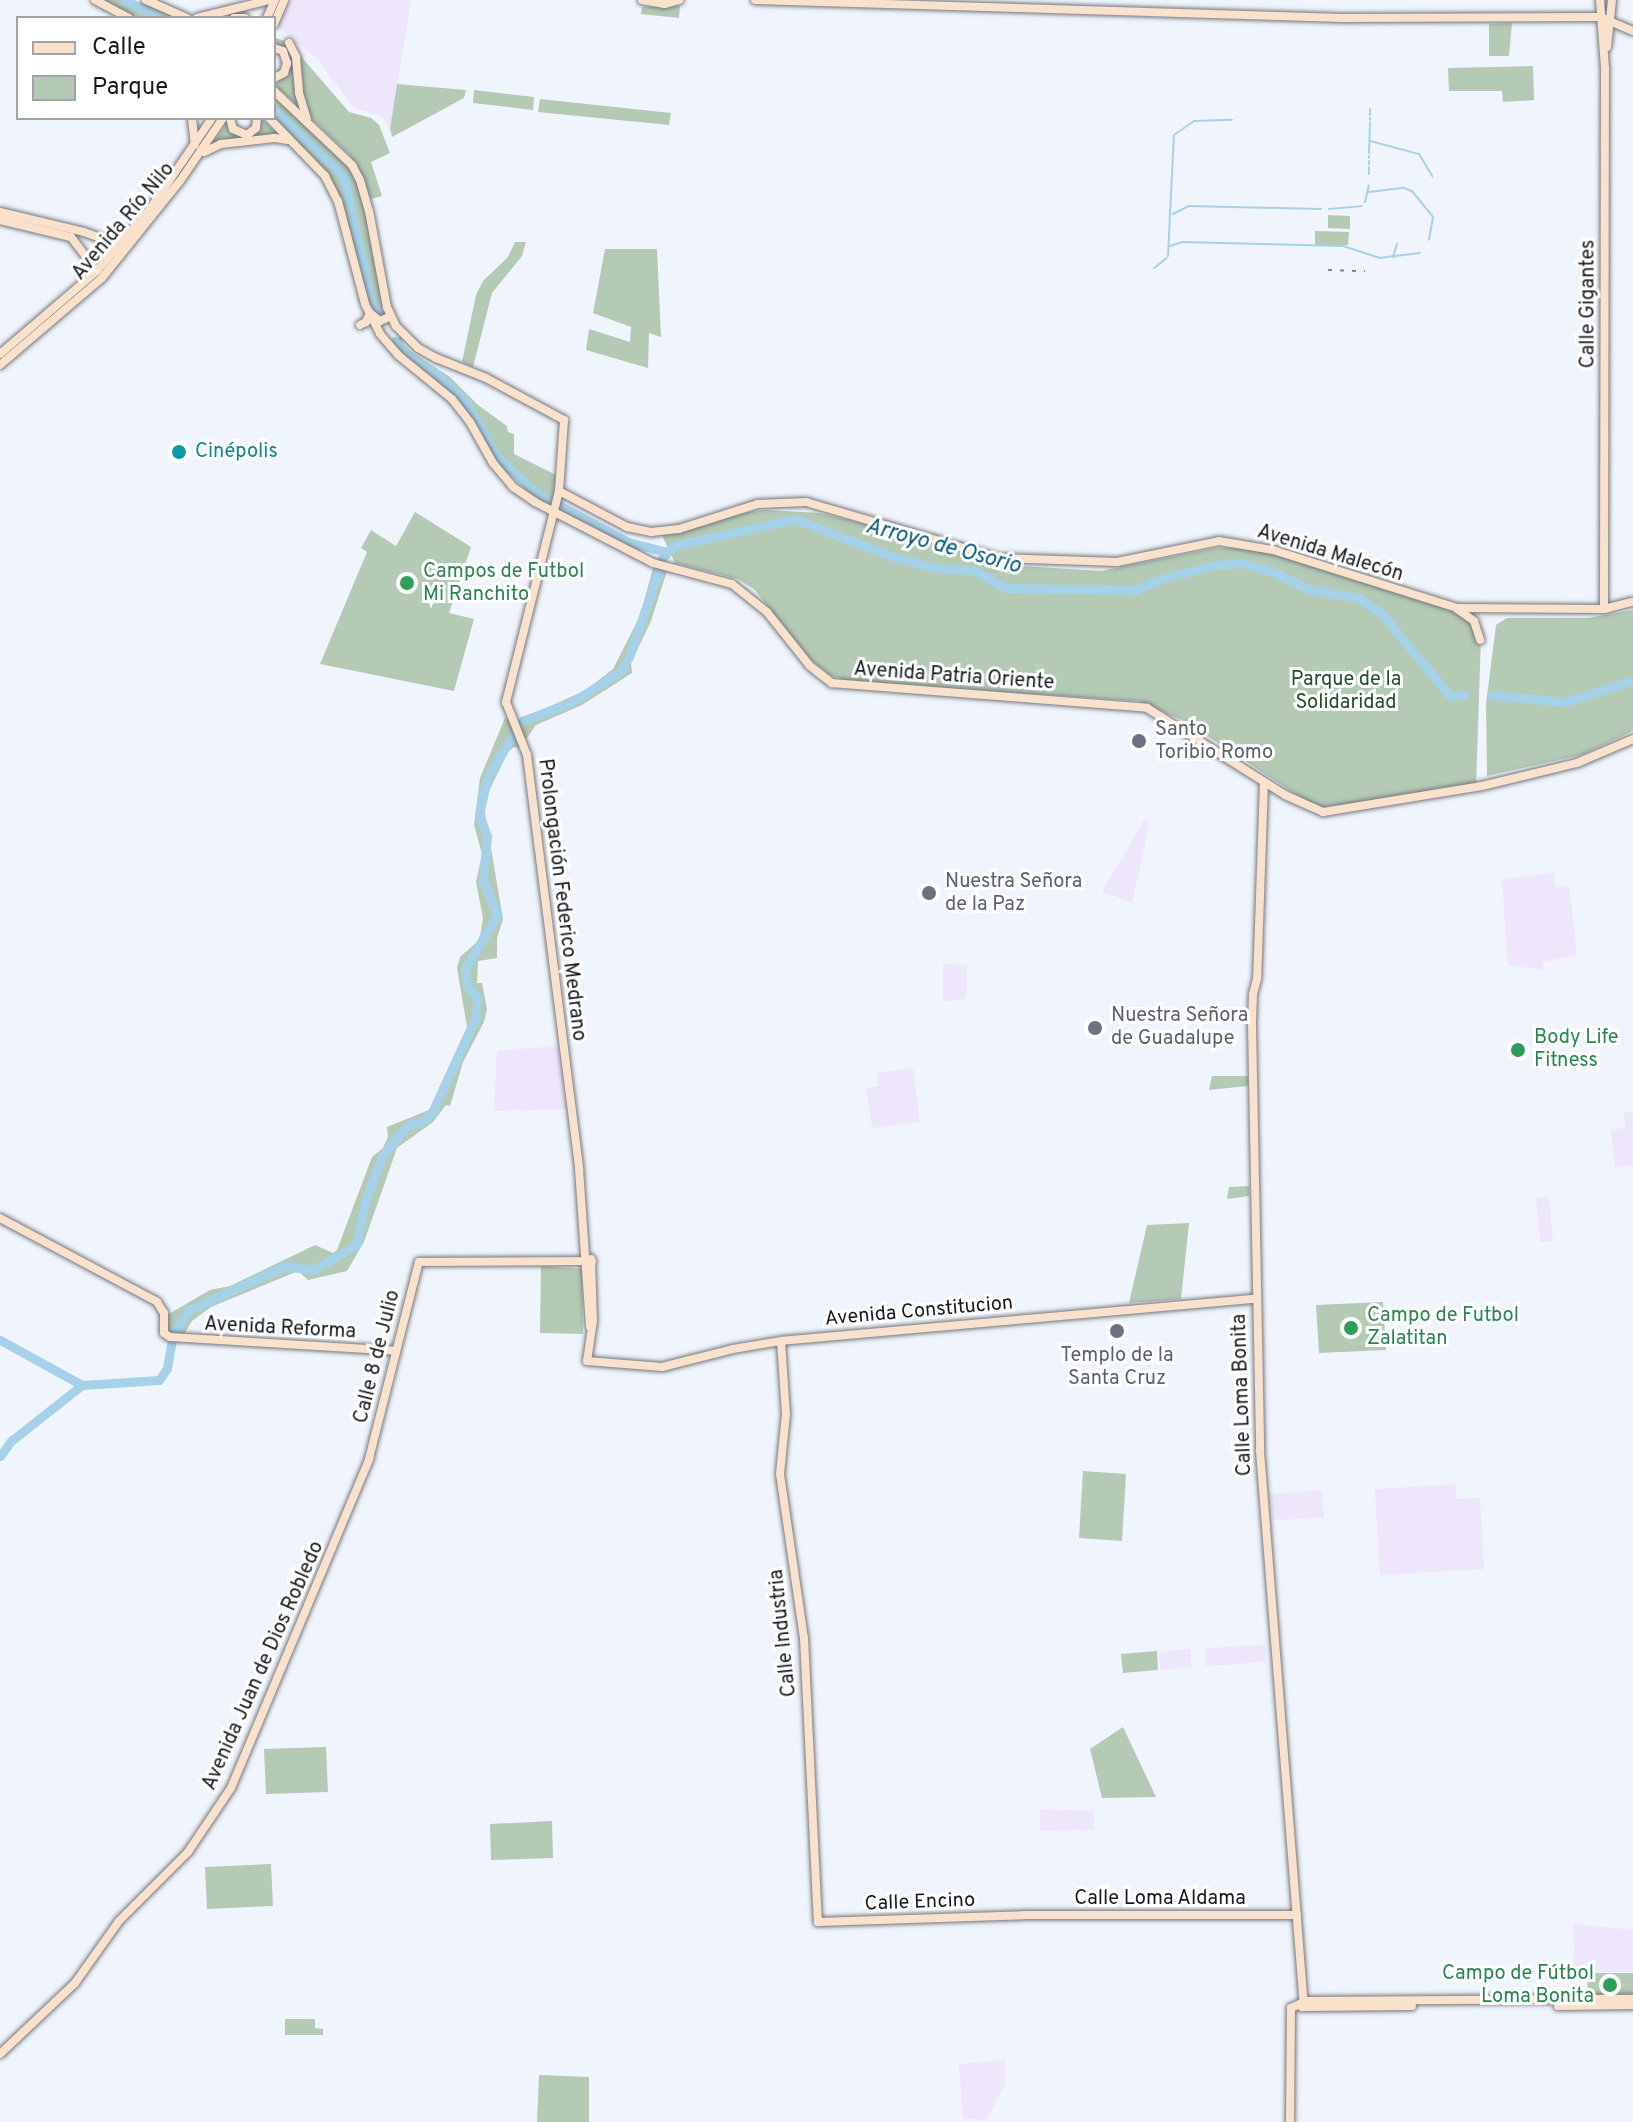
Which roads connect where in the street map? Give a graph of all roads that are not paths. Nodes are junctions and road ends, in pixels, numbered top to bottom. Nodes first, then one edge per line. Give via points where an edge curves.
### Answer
1 (95, 0) edge
2 (146, 0) edge
3 (272, 0) edge
4 (284, 0) edge
5 (642, 0) edge
6 (679, 0) edge
7 (755, 0) edge
8 (1600, 0) edge
9 (1612, 0) edge
10 (125, 16) edge
11 (182, 16) edge
12 (205, 16) edge
13 (1605, 18) junction
14 (276, 19) edge
15 (1633, 31) edge
16 (289, 43) dead end
17 (276, 49) edge
18 (276, 77) edge
19 (276, 93) edge
20 (192, 120) edge
21 (211, 120) edge
22 (222, 120) edge
23 (231, 120) edge
24 (257, 120) edge
25 (271, 120) edge
26 (312, 126) junction
27 (292, 142) junction
28 (195, 145) junction
29 (200, 155) junction
30 (0, 212) edge
31 (0, 220) edge
32 (123, 247) junction
33 (97, 271) junction
34 (370, 313) junction
35 (391, 316) junction
36 (50, 318) junction
37 (360, 325) dead end
38 (404, 333) junction
39 (391, 346) junction
40 (0, 354) edge
41 (0, 364) edge
42 (558, 493) junction
43 (554, 509) junction
44 (1633, 602) edge
45 (1457, 608) junction
46 (1604, 609) junction
47 (1480, 640) dead end
48 (1633, 739) edge
49 (1264, 782) junction
50 (0, 1218) edge
51 (589, 1261) junction
52 (1256, 1299) junction
53 (781, 1341) junction
54 (396, 1351) junction
55 (587, 1361) joint
56 (369, 1459) joint
57 (1024, 1915) joint
58 (1297, 1915) junction
59 (818, 1922) joint
60 (1633, 2002) edge
61 (1302, 2005) junction
62 (0, 2054) edge
63 (1290, 2122) edge

1 - 10 street
2 - 11 street
3 - 12 street
4 - 14 street
5 - 6 street
7 - 13 street via 1442,20
8 - 13 street, Calle Gigantes
9 - 13 street
13 - 15 street
13 - 46 street, Calle Gigantes
16 - 26 street via 296,57 301,103
17 - 18 street via 283,51 287,63
19 - 26 street
20 - 28 street
21 - 28 street, Avenida Río Nilo
22 - 29 street, Avenida Río Nilo
23 - 24 street via 233,129 247,135
25 - 27 street, Avenida Patria Oriente
26 - 35 street via 360,180
27 - 29 street via 235,142
27 - 34 street, Avenida Patria Oriente via 325,176 338,201
28 - 32 street, Avenida Río Nilo
29 - 32 street, Avenida Río Nilo
30 - 32 street
31 - 33 street via 71,237
32 - 33 street, Avenida Río Nilo
32 - 36 street, Avenida Río Nilo via 93,287
33 - 36 street, Avenida Río Nilo
34 - 35 street via 380,321
34 - 37 street
34 - 39 street, Avenida Patria Oriente
35 - 38 street
36 - 40 street, Avenida Río Nilo
36 - 41 street, Avenida Río Nilo
38 - 39 street via 393,334
38 - 42 street, Prolongación Federico Medrano via 436,358 564,420
39 - 43 street, Avenida Patria Oriente via 452,399 513,487
42 - 43 street, Prolongación Federico Medrano
42 - 45 street, Avenida Malecón via 627,527 651,532 679,529 758,504 806,502 998,558 1117,562 1219,541 1273,550
43 - 49 street, Avenida Patria Oriente via 653,563 732,584 767,612 810,666 832,683 1147,708
43 - 51 street, Prolongación Federico Medrano via 507,710 527,755
44 - 46 street, Avenida Malecón
45 - 46 street, Avenida Malecón
45 - 47 street via 1474,621
48 - 49 street, Avenida Patria Oriente via 1577,763 1343,810 1306,807
49 - 52 street, Calle Loma Bonita via 1252,1024
50 - 54 street, Avenida Reforma via 157,1302 171,1336
51 - 54 street, Calle 8 de Julio via 419,1262
51 - 55 street, Prolongación Federico Medrano via 593,1321
52 - 53 street, Avenida Constitucion
52 - 58 street, Calle Loma Bonita via 1262,1487
53 - 55 street, Avenida Constitucion via 662,1367
53 - 59 street, Calle Industria via 786,1414 780,1474 804,1638
54 - 56 street, Calle 8 de Julio
56 - 62 street, Avenida Juan de Dios Robledo via 231,1788 188,1852 119,1921 75,1983
57 - 58 street, Calle Loma Aldama
57 - 59 street, Calle Encino
58 - 61 street, Calle Loma Bonita
60 - 61 street
61 - 63 street, Calle Loma Bonita via 1291,2008

